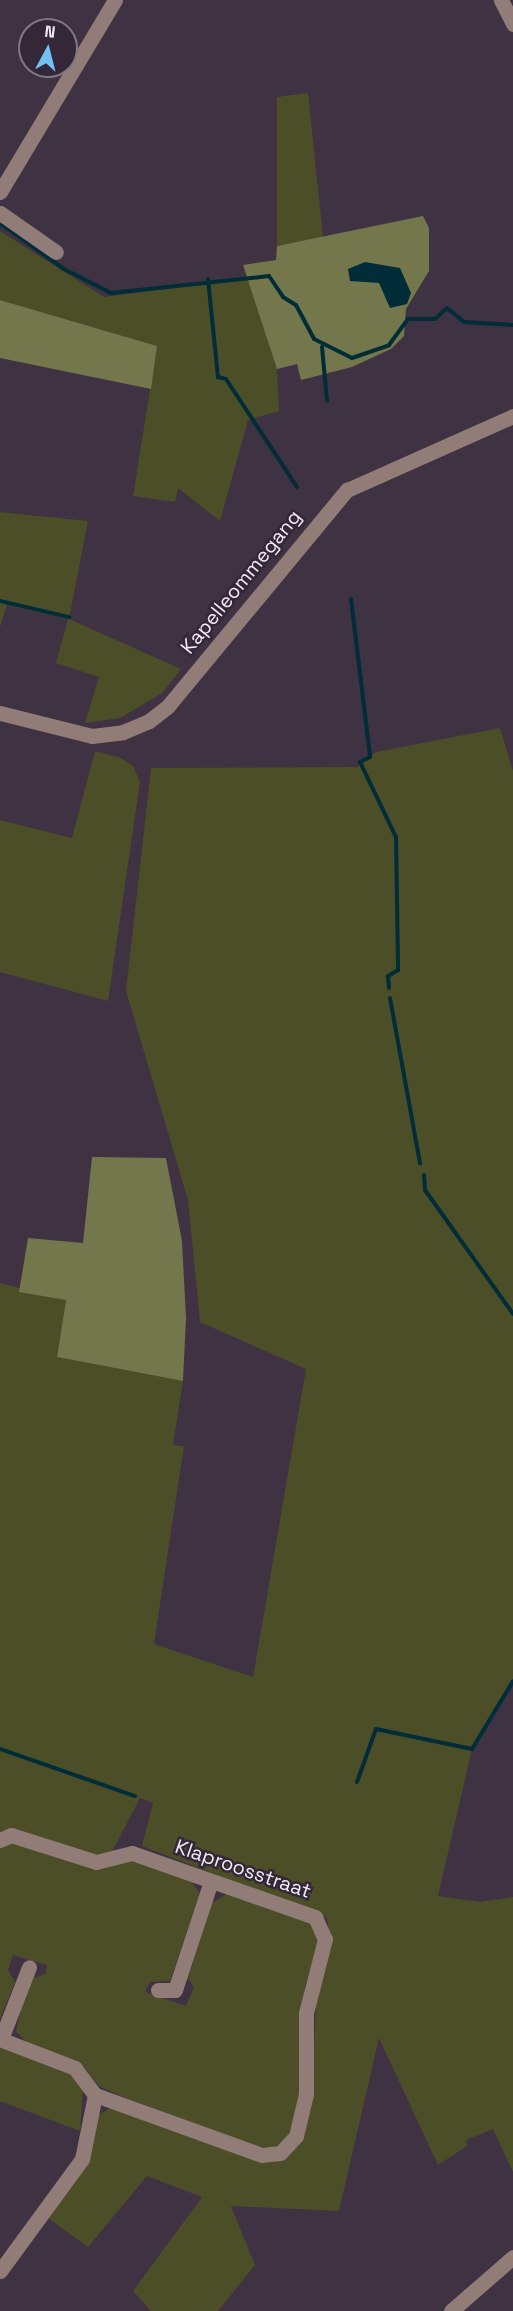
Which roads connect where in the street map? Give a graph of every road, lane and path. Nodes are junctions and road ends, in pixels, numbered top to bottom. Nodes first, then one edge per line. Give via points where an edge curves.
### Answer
1 (115, 0) edge
2 (501, 0) edge
3 (513, 24) edge
4 (0, 192) edge
5 (0, 213) edge
6 (56, 252) dead end
7 (513, 416) edge
8 (0, 713) edge
9 (0, 1840) edge
10 (211, 1881) junction
11 (29, 1967) dead end
12 (158, 1990) dead end
13 (0, 2039) edge
14 (95, 2095) junction
15 (513, 2257) edge
16 (0, 2271) edge
17 (451, 2311) edge

1 - 4 street
2 - 3 street
5 - 6 street
7 - 8 street, Kapelleommegang via 347,490 168,706 149,721 123,732 92,736
9 - 10 street, Klaproosstraat via 11,1835 96,1862 132,1853
10 - 12 street via 175,1990
10 - 14 street, Klaproosstraat via 315,1917 323,1928 306,2013 306,2094 292,2142 280,2153 262,2155
11 - 13 street
13 - 14 street via 75,2068
14 - 16 street via 82,2158
15 - 17 street

